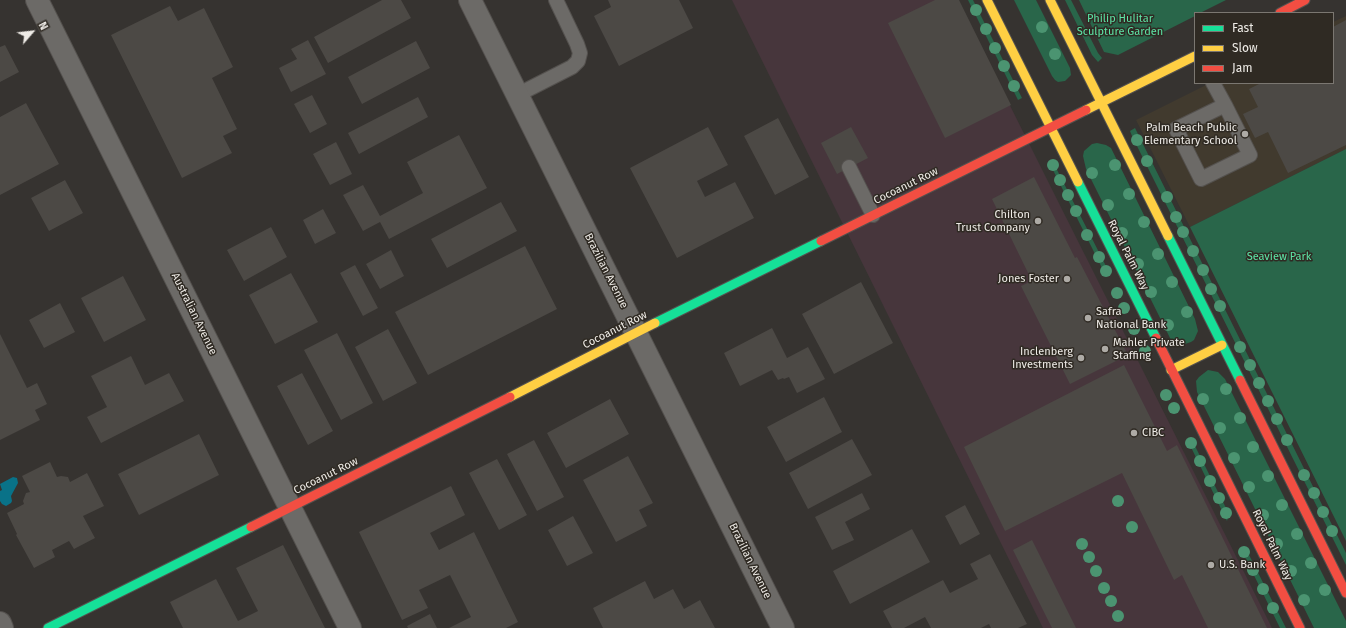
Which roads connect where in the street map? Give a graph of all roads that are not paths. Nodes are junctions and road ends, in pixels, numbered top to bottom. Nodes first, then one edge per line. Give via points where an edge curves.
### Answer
1 (37, 0) edge
2 (470, 0) edge
3 (556, 0) edge
4 (987, 0) edge
5 (1050, 0) edge
6 (1305, 0) edge
7 (1282, 12) edge
8 (1194, 56) edge
9 (1214, 84) edge
10 (517, 95) junction
11 (1100, 103) junction
12 (1225, 105) junction
13 (1050, 128) junction
14 (849, 167) dead end
15 (873, 215) junction
16 (636, 332) junction
17 (1222, 345) junction
18 (1171, 370) junction
19 (290, 507) junction
20 (1346, 593) edge
21 (0, 623) edge
22 (2, 628) edge
23 (48, 628) edge
24 (350, 628) edge
25 (783, 628) edge
26 (1300, 628) edge

1 - 19 street, Australian Avenue
2 - 10 street, Brazilian Avenue
3 - 10 lane via 577,44 580,53 578,61 572,67
4 - 13 main road, Royal Palm Way
5 - 11 main road
6 - 7 main road
8 - 11 main road, Cocoanut Row
9 - 12 lane
10 - 16 street, Brazilian Avenue
11 - 13 main road, Cocoanut Row
11 - 17 main road
12 - 12 lane via 1176,129 1202,180 1250,155
13 - 15 main road, Cocoanut Row
13 - 18 main road, Royal Palm Way
14 - 15 lane
15 - 16 main road, Cocoanut Row
16 - 19 main road, Cocoanut Row
16 - 25 street, Brazilian Avenue
17 - 18 main road
17 - 20 main road
18 - 26 main road, Royal Palm Way
19 - 23 main road, Cocoanut Row
19 - 24 street, Australian Avenue
21 - 22 street

